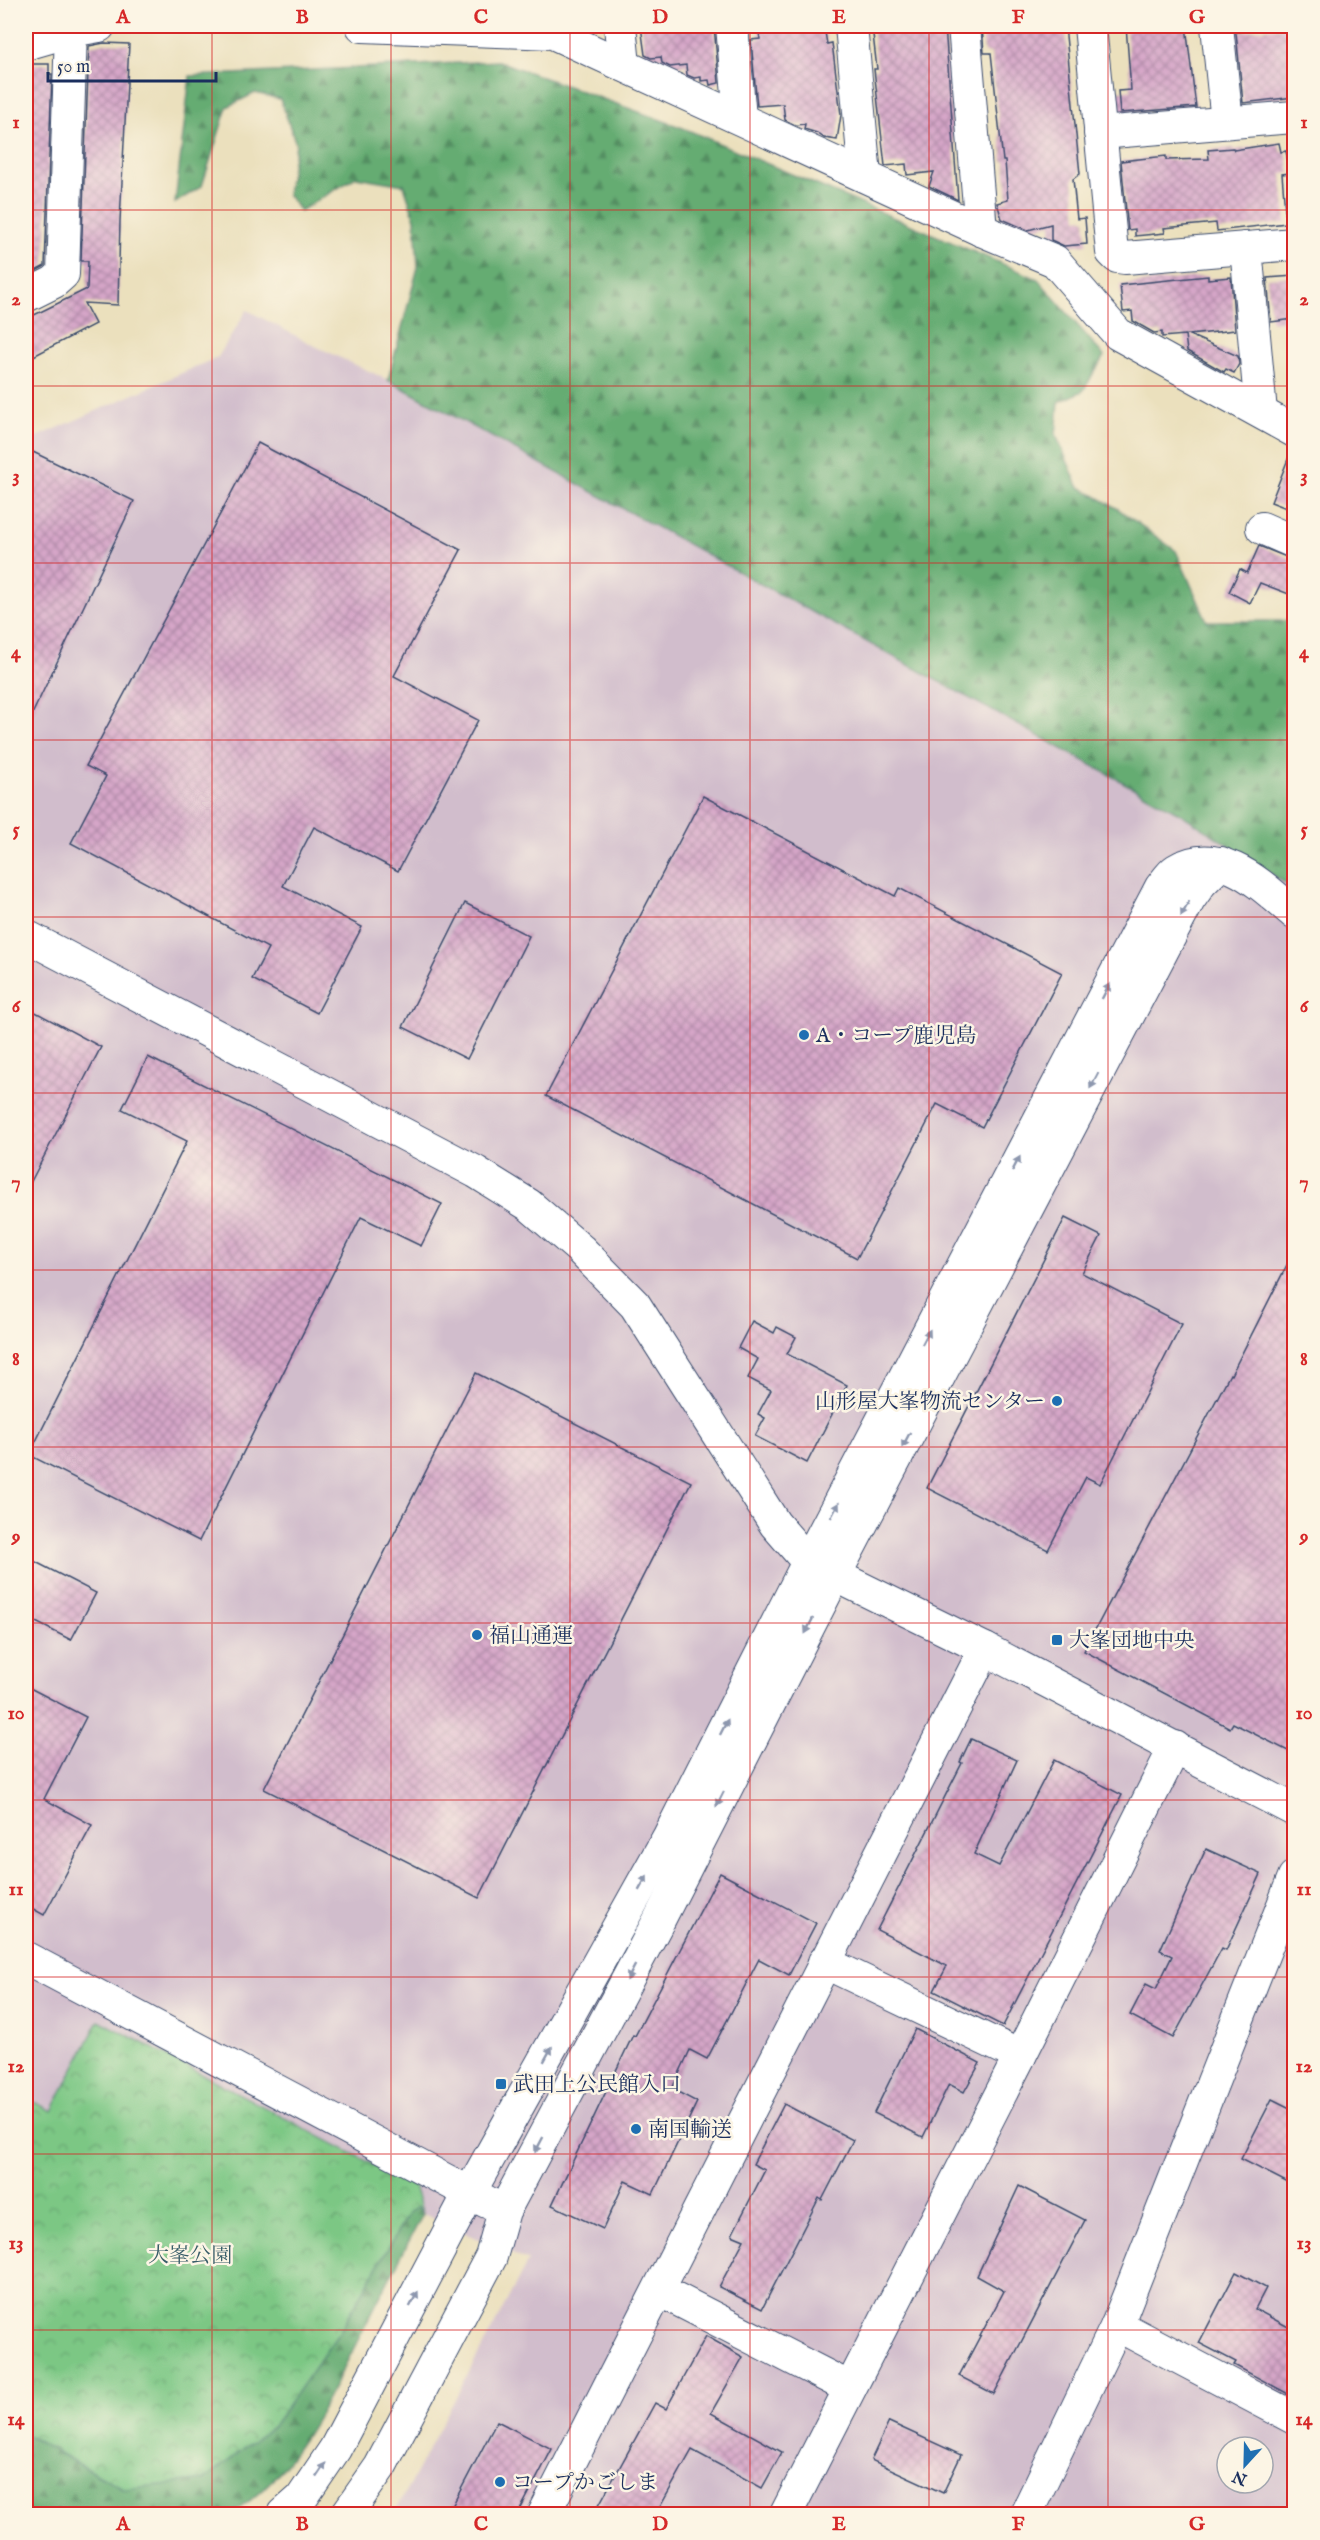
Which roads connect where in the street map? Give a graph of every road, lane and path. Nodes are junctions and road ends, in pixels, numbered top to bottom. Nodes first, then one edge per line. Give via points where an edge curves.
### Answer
1 (365, 26) edge
2 (620, 26) edge
3 (732, 26) edge
4 (850, 26) edge
5 (964, 26) edge
6 (1090, 26) edge
7 (1217, 26) edge
8 (86, 27) edge
9 (494, 28) edge
10 (26, 44) edge
11 (624, 65) junction
12 (1294, 117) edge
13 (740, 118) junction
14 (1227, 122) junction
15 (1100, 133) junction
16 (865, 176) junction
17 (981, 230) junction
18 (1294, 244) edge
19 (1246, 249) junction
20 (1115, 255) junction
21 (1080, 290) junction
22 (26, 297) edge
23 (1261, 412) junction
24 (1294, 431) edge
25 (1262, 528) dead end
26 (1294, 542) edge
27 (1294, 913) edge
28 (26, 936) edge
29 (822, 1568) junction
30 (985, 1649) junction
31 (1175, 1747) junction
32 (1294, 1810) edge
33 (1294, 1877) edge
34 (26, 1958) edge
35 (824, 1962) junction
36 (1020, 2056) junction
37 (470, 2192) junction
38 (504, 2211) junction
39 (659, 2290) junction
40 (1118, 2325) junction
41 (850, 2388) junction
42 (1294, 2418) edge
43 (284, 2514) edge
44 (347, 2514) edge
45 (544, 2514) edge
46 (786, 2514) edge
47 (1026, 2514) edge

1 - 9 street
2 - 11 street
3 - 13 street
4 - 16 street
5 - 17 street
6 - 15 street
7 - 14 street
8 - 10 street
8 - 22 street via 63,274
9 - 11 street via 553,33
11 - 13 street
12 - 14 street
13 - 16 street
14 - 15 street
15 - 20 street via 1110,248
16 - 17 street
17 - 21 street via 1055,261
18 - 19 street
19 - 20 street via 1125,258
19 - 23 street
20 - 21 street
21 - 23 street via 1118,334
23 - 24 street
25 - 26 street
27 - 29 street via 1244,873 1221,863 1205,861 1176,870 1161,887
28 - 29 street via 476,1173 529,1205 635,1305 775,1524
29 - 30 street
37 -> 29 street
29 -> 38 street via 657,1924
30 - 31 street
30 - 35 street
31 - 32 street
31 - 36 street
33 - 40 street
34 - 37 street
35 - 36 street
35 - 39 street
36 - 41 street
37 - 38 street
43 -> 37 street via 302,2499 335,2449
38 - 44 street via 491,2257 380,2468
39 - 41 street
39 - 45 street
40 - 42 street
40 - 47 street
41 - 46 street

